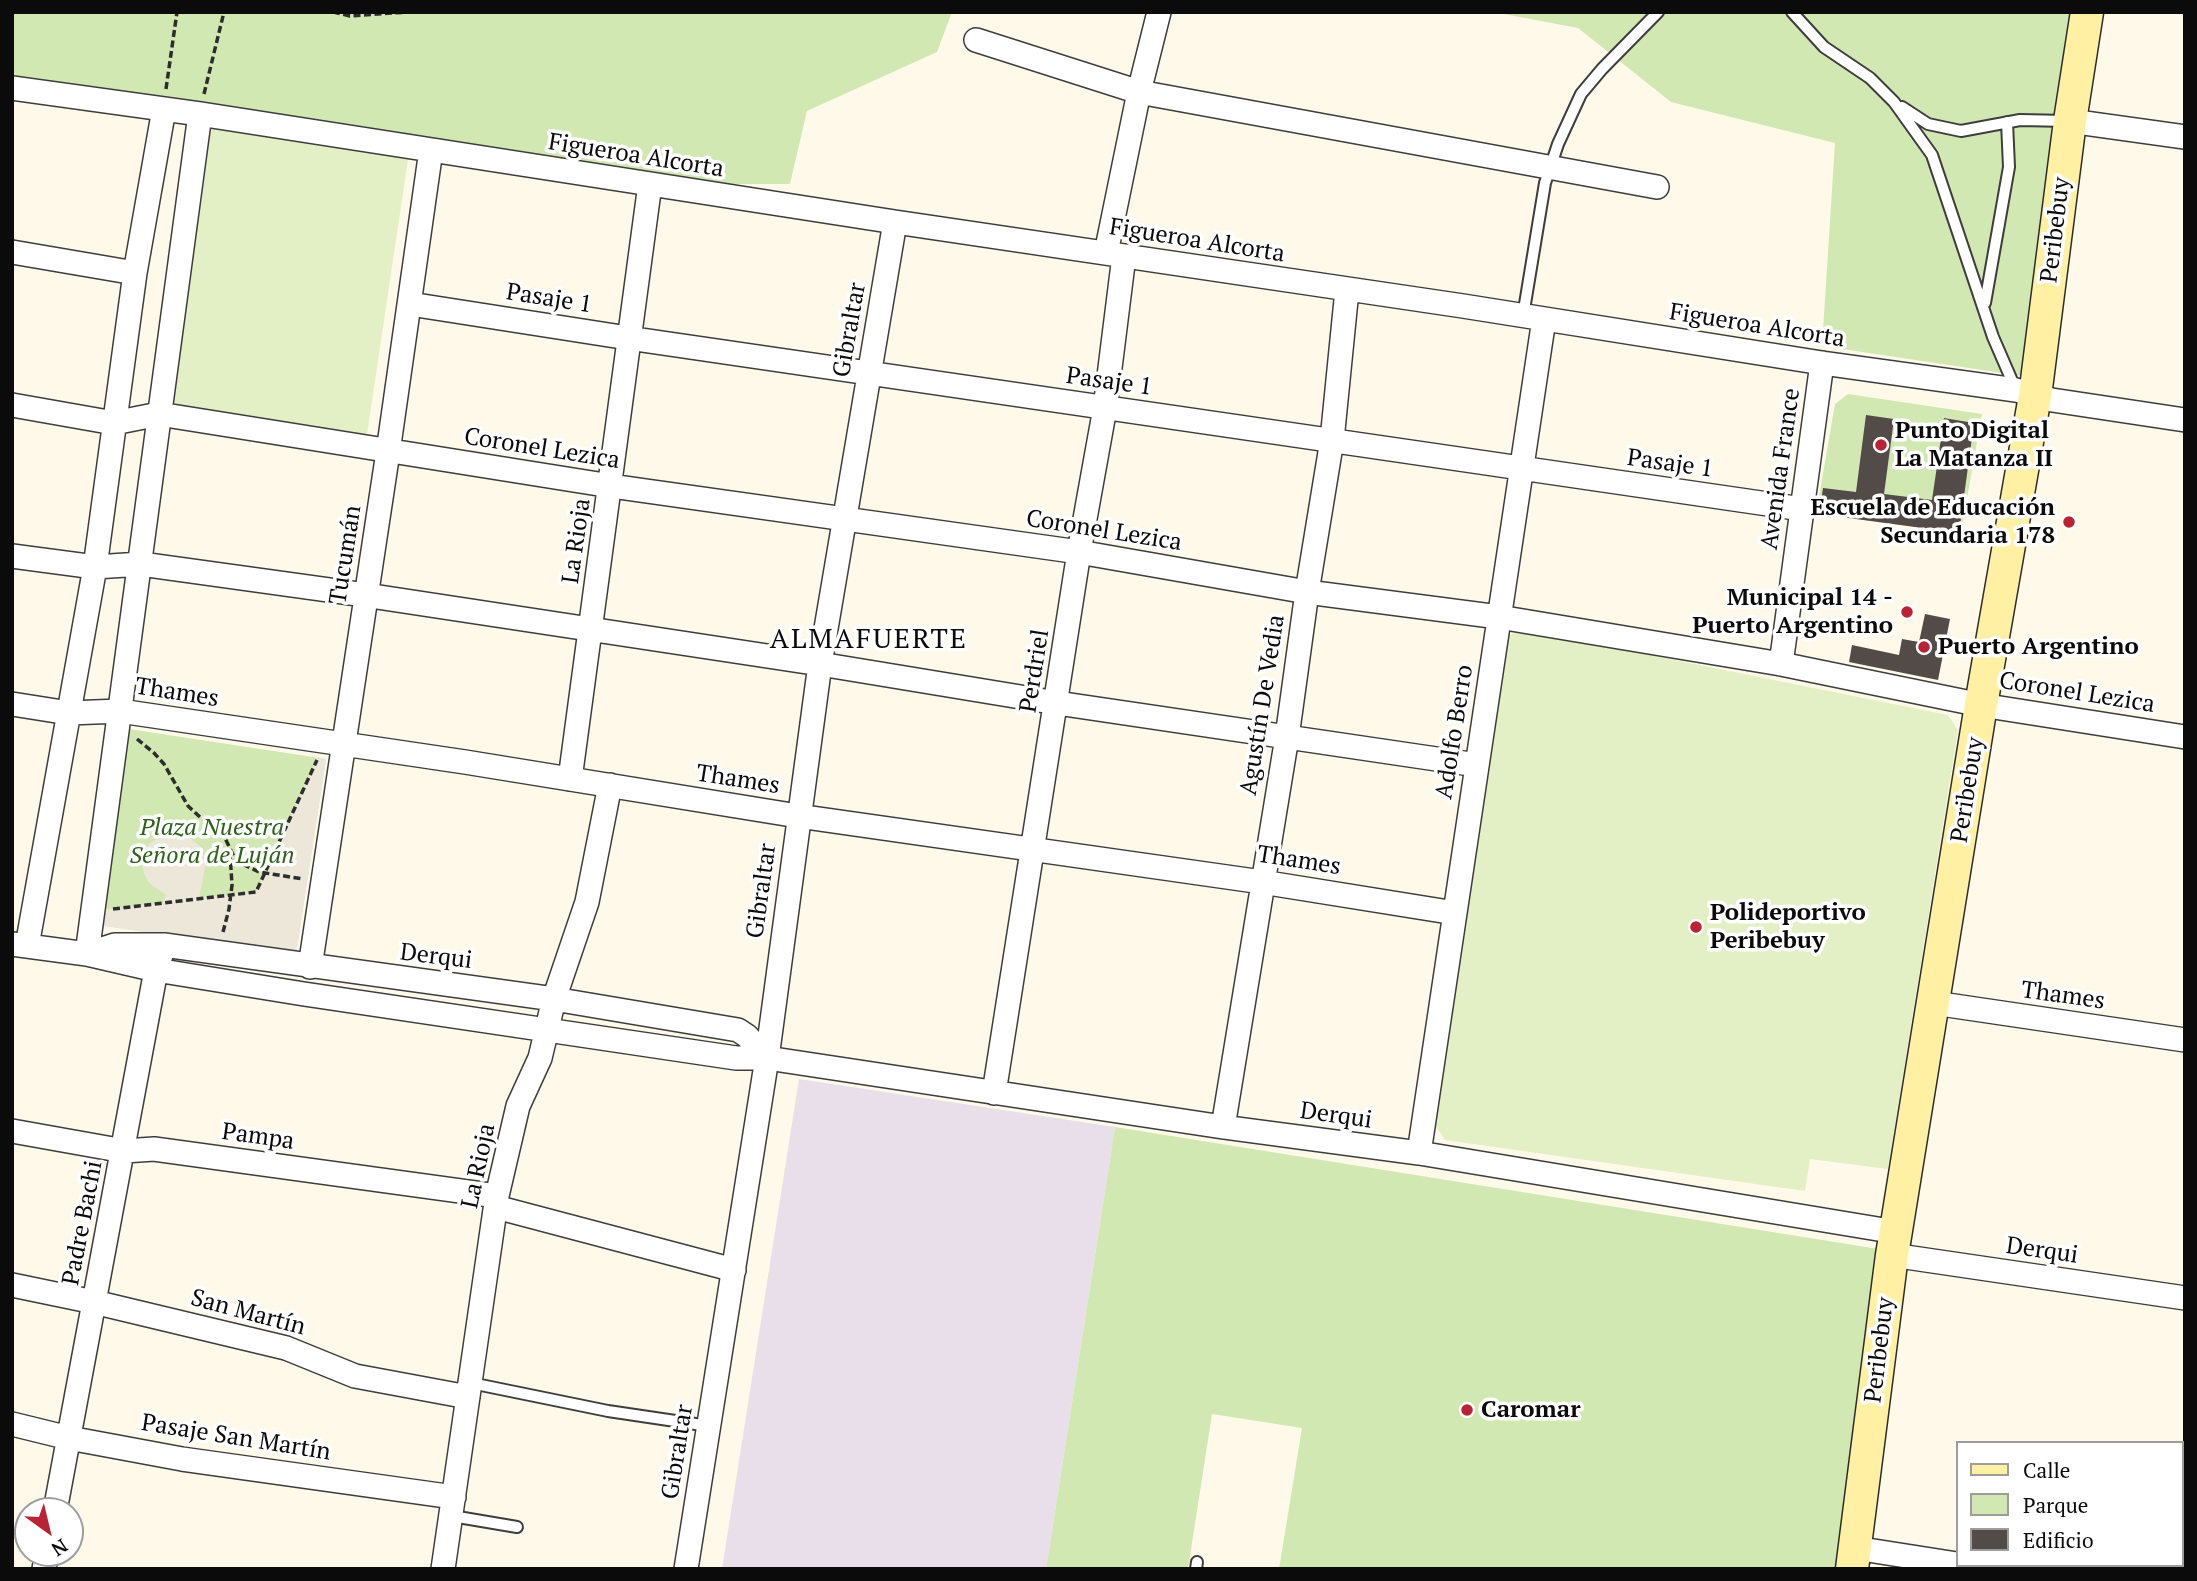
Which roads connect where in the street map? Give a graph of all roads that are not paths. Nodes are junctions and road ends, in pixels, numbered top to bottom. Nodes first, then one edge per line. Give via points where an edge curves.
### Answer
1 (1159, 12) edge
2 (1658, 12) edge
3 (1792, 12) edge
4 (2087, 12) edge
5 (976, 40) dead end
6 (12, 88) edge
7 (1139, 92) junction
8 (1894, 102) junction
9 (164, 109) junction
10 (200, 114) junction
11 (2070, 121) junction
12 (2007, 122) junction
13 (2185, 137) edge
14 (431, 150) junction
15 (1550, 167) junction
16 (650, 184) junction
17 (1657, 187) dead end
18 (895, 222) junction
19 (12, 252) edge
20 (1115, 255) junction
21 (135, 273) junction
22 (1347, 290) junction
23 (410, 304) junction
24 (1984, 306) junction
25 (1533, 318) junction
26 (628, 338) junction
27 (1822, 363) junction
28 (870, 372) junction
29 (2025, 393) junction
30 (12, 405) edge
31 (1105, 408) junction
32 (159, 414) junction
33 (2185, 420) edge
34 (114, 423) junction
35 (1332, 440) junction
36 (388, 452) junction
37 (1521, 469) junction
38 (611, 486) junction
39 (1802, 509) junction
40 (844, 519) junction
41 (1079, 552) junction
42 (12, 556) edge
43 (141, 564) junction
44 (95, 567) junction
45 (1307, 592) junction
46 (366, 596) junction
47 (1499, 617) junction
48 (591, 629) junction
49 (820, 664) junction
50 (1781, 664) junction
51 (1057, 704) junction
52 (12, 705) edge
53 (1981, 705) junction
54 (69, 713) junction
55 (119, 718) junction
56 (1287, 737) junction
57 (2185, 737) edge
58 (334, 743) junction
59 (1477, 765) junction
60 (570, 779) junction
61 (610, 785) junction
62 (799, 816) junction
63 (1034, 850) junction
64 (1262, 882) junction
65 (1455, 913) junction
66 (20, 945) edge
67 (164, 945) junction
68 (87, 954) junction
69 (310, 967) junction
70 (156, 970) junction
71 (554, 999) junction
72 (1934, 1003) junction
73 (547, 1029) junction
74 (2185, 1040) edge
75 (767, 1058) junction
76 (994, 1093) junction
77 (1223, 1127) junction
78 (12, 1131) edge
79 (124, 1151) junction
80 (1419, 1153) junction
81 (497, 1201) junction
82 (1894, 1243) junction
83 (734, 1270) junction
84 (12, 1285) edge
85 (2185, 1298) edge
86 (94, 1302) junction
87 (469, 1390) junction
88 (12, 1424) edge
89 (709, 1426) junction
90 (69, 1438) junction
91 (58, 1497) edge
92 (453, 1506) junction
93 (517, 1527) dead end
94 (1853, 1558) edge
95 (1955, 1564) edge
96 (443, 1569) edge
97 (687, 1569) edge

1 - 7 street, Perdriel
2 - 15 lane via 1581,94
3 - 8 lane via 1824,47 1870,78
4 - 11 street, Peribebuy
5 - 7 street
6 - 9 street, Figueroa Alcorta
7 - 15 street
7 - 20 street, Perdriel
8 - 12 lane via 1928,124 1961,131
8 - 24 lane via 1932,155
9 - 10 street, Figueroa Alcorta
9 - 21 street
10 - 14 street, Figueroa Alcorta
10 - 32 street
11 - 12 lane
11 - 13 street
11 - 29 street, Peribebuy
12 - 24 lane via 2009,167
14 - 16 street, Figueroa Alcorta
14 - 23 street, Tucumán
15 - 17 street
15 - 25 lane
16 - 18 street, Figueroa Alcorta
16 - 26 street, La Rioja
18 - 20 street, Figueroa Alcorta
18 - 28 street, Gibraltar
19 - 21 street
20 - 22 street, Figueroa Alcorta
20 - 31 street, Perdriel
21 - 34 street
22 - 25 street, Figueroa Alcorta
22 - 35 street, Agustín De Vedia
23 - 26 street, Pasaje 1
23 - 36 street, Tucumán
24 - 29 lane via 1993,337
25 - 27 street, Figueroa Alcorta
25 - 37 street, Adolfo Berro
26 - 28 street, Pasaje 1
26 - 38 street, La Rioja
27 - 29 street, Figueroa Alcorta
27 - 39 street, Avenida France
28 - 31 street, Pasaje 1
28 - 40 street, Gibraltar
29 - 33 street, Figueroa Alcorta
29 - 53 street, Peribebuy
30 - 34 street, Coronel Lezica
31 - 35 street, Pasaje 1
31 - 41 street, Perdriel
32 - 34 street, Coronel Lezica
32 - 36 street, Coronel Lezica
32 - 43 street
34 - 44 street
35 - 37 street, Pasaje 1
35 - 45 street, Agustín De Vedia
36 - 38 street, Coronel Lezica
36 - 46 street, Tucumán
37 - 39 street, Pasaje 1
37 - 47 street, Adolfo Berro
38 - 40 street, Coronel Lezica
38 - 48 street, La Rioja
39 - 50 street, Avenida France
40 - 41 street, Coronel Lezica
40 - 49 street, Gibraltar
41 - 45 street, Coronel Lezica
41 - 51 street, Perdriel
42 - 44 street
43 - 44 street
43 - 46 street
43 - 55 street
44 - 54 street
45 - 47 street, Coronel Lezica
45 - 56 street, Agustín De Vedia
46 - 48 street
46 - 58 street, Tucumán
47 - 50 street, Coronel Lezica
47 - 59 street, Adolfo Berro
48 - 49 street
48 - 60 street, La Rioja
49 - 51 street
49 - 62 street, Gibraltar
50 - 53 street, Coronel Lezica
51 - 56 street
51 - 63 street, Perdriel
52 - 54 street, Thames
53 - 57 street, Coronel Lezica
53 - 72 street, Peribebuy
54 - 55 street, Thames
54 - 66 street
55 - 58 street, Thames
55 - 68 street
56 - 59 street
56 - 64 street, Agustín De Vedia
58 - 60 street, Thames
58 - 69 street, Tucumán
59 - 65 street, Adolfo Berro
60 - 61 street, Thames
61 - 62 street, Thames
61 - 71 street, La Rioja via 587,902
62 - 63 street, Thames
62 - 75 street, Gibraltar
63 - 64 street, Thames
63 - 76 street, Perdriel
64 - 65 street, Thames
64 - 77 street, Agustín De Vedia
65 - 80 street, Adolfo Berro
66 - 68 street, Derqui
67 - 68 street, Derqui via 115,945
67 - 69 street, Derqui
67 - 70 street, Padre Bachi
68 - 70 street, Derqui
69 - 71 street, Derqui
70 - 73 street, Derqui
70 - 79 street, Padre Bachi
71 - 73 street, La Rioja
71 - 75 street, Derqui via 738,1030
72 - 74 street, Thames
72 - 82 street, Peribebuy
73 - 75 street, Derqui via 736,1058
73 - 81 street, La Rioja via 519,1106
75 - 76 street, Derqui
75 - 83 street, Gibraltar
76 - 77 street, Derqui
77 - 80 street, Derqui
78 - 79 street, Pampa
79 - 81 street, Pampa via 154,1149
79 - 86 street, Padre Bachi
80 - 82 street, Derqui
81 - 83 street, Pampa
81 - 87 street, La Rioja
82 - 85 street, Derqui
82 - 94 street, Peribebuy
83 - 89 street, Gibraltar
84 - 86 street, San Martín
86 - 87 street, San Martín via 286,1348 355,1376
86 - 90 street, Padre Bachi
87 - 89 lane
87 - 92 street, La Rioja
88 - 90 street, Pasaje San Martín
89 - 97 street, Gibraltar
90 - 91 street, Padre Bachi
90 - 92 street, Pasaje San Martín
92 - 93 lane
92 - 96 street, La Rioja
94 - 95 street

